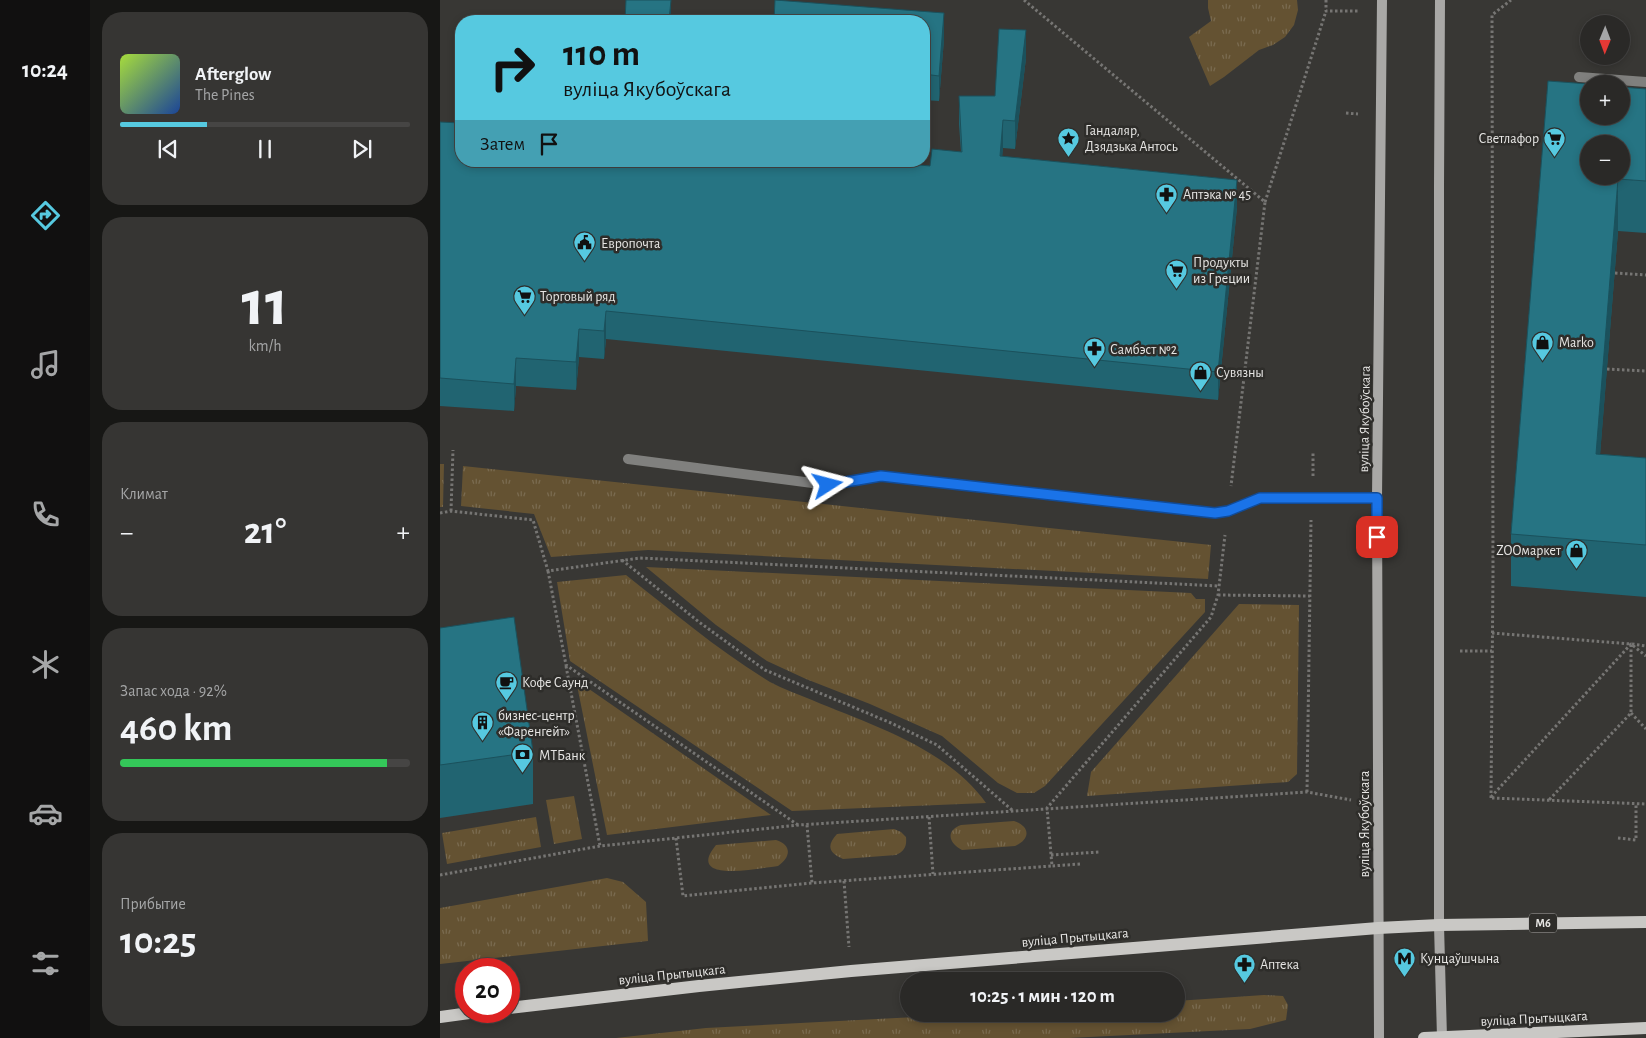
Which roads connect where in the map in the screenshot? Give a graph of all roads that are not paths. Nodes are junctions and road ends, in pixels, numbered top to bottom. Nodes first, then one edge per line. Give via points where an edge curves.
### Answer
1 (1382, 0) edge
2 (1440, 0) edge
3 (1630, 81) edge
4 (1646, 82) edge
5 (628, 459) dead end
6 (1377, 498) junction
7 (1646, 922) edge
8 (1439, 925) junction
9 (1378, 928) junction
10 (520, 1007) edge
11 (455, 1015) edge
12 (440, 1017) edge
13 (1646, 1028) edge
14 (1442, 1037) edge
15 (1379, 1038) edge
16 (1424, 1038) edge

1 - 6 main road, вуліца Якубоўскага
2 - 8 main road
3 - 4 lane
5 - 6 lane via 828,485 881,476 1215,513 1260,498
6 - 9 main road, вуліца Якубоўскага
7 - 8 main road, вуліца Прытыцкага / М6
8 - 9 main road, вуліца Прытыцкага / М6
8 - 14 main road
9 - 10 main road, вуліца Прытыцкага / М6 via 850,971
9 - 15 main road, вуліца Якубоўскага
11 - 12 main road
13 - 14 main road, вуліца Прытыцкага
14 - 16 main road, вуліца Прытыцкага

